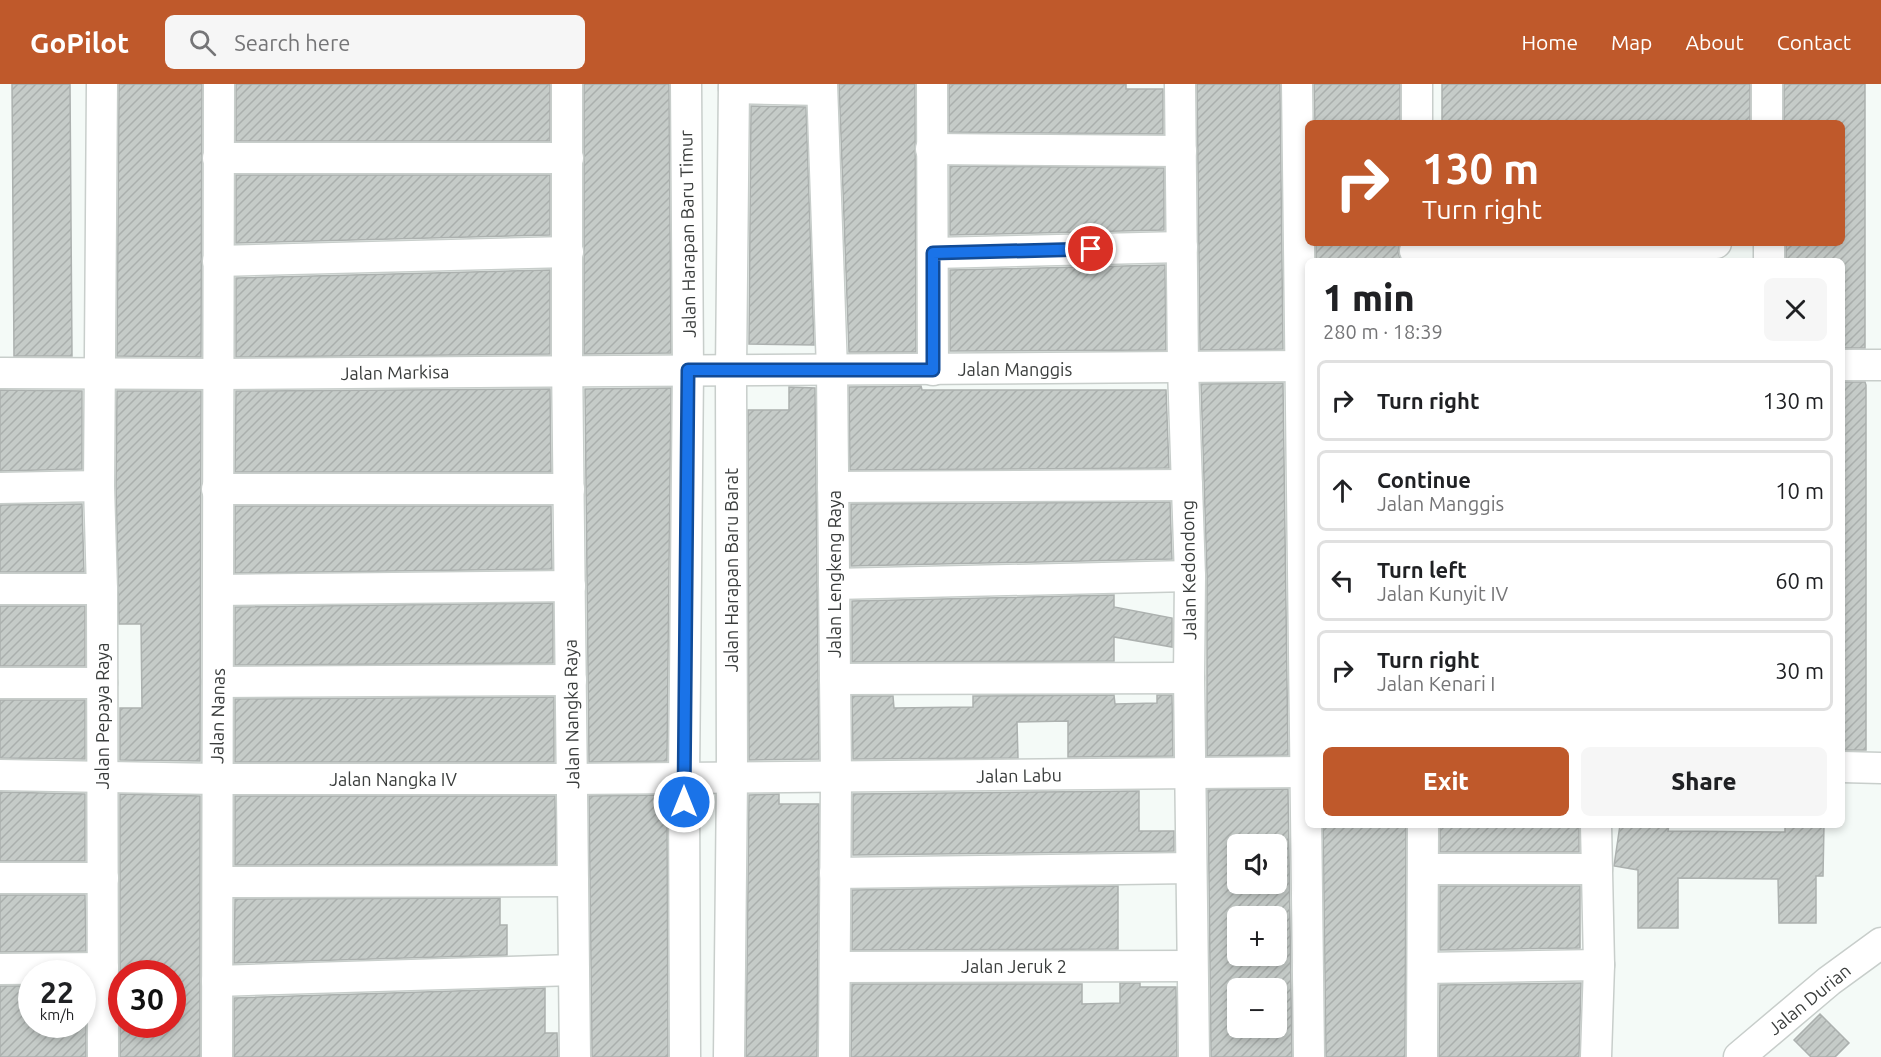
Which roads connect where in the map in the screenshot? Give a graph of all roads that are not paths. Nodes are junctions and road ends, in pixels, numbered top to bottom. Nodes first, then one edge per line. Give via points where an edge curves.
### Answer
1 (102, 84) edge
2 (219, 84) edge
3 (567, 84) edge
4 (686, 84) edge
5 (932, 84) edge
6 (1180, 84) edge
7 (1297, 84) edge
8 (1417, 84) edge
9 (1767, 84) edge
10 (734, 86) edge
11 (822, 87) edge
12 (1417, 120) edge
13 (1767, 120) edge
14 (932, 149) junction
15 (1181, 151) junction
16 (218, 158) junction
17 (568, 158) junction
18 (1616, 246) edge
19 (1182, 247) junction
20 (568, 252) junction
21 (1415, 252) edge
22 (933, 253) junction
23 (218, 261) junction
24 (1881, 364) edge
25 (1845, 365) edge
26 (1304, 366) edge
27 (1183, 368) junction
28 (688, 370) junction
29 (832, 370) junction
30 (933, 370) junction
31 (568, 371) junction
32 (731, 371) junction
33 (0, 373) edge
34 (101, 374) junction
35 (218, 374) junction
36 (1187, 485) junction
37 (99, 486) junction
38 (833, 487) junction
39 (0, 488) edge
40 (217, 489) junction
41 (569, 489) junction
42 (1305, 501) edge
43 (1190, 576) junction
44 (834, 584) junction
45 (570, 586) junction
46 (0, 589) edge
47 (102, 589) junction
48 (219, 590) junction
49 (1189, 678) junction
50 (835, 679) junction
51 (571, 680) junction
52 (102, 682) junction
53 (218, 682) junction
54 (0, 683) edge
55 (1845, 767) edge
56 (1881, 768) edge
57 (1305, 772) edge
58 (1191, 773) junction
59 (0, 775) edge
60 (102, 777) junction
61 (836, 777) junction
62 (217, 779) junction
63 (572, 779) junction
64 (684, 779) junction
65 (732, 779) junction
66 (1307, 828) edge
67 (1423, 828) edge
68 (1596, 828) edge
69 (1191, 868) junction
70 (1423, 869) junction
71 (1597, 869) junction
72 (835, 873) junction
73 (0, 878) edge
74 (103, 878) junction
75 (573, 881) junction
76 (218, 882) junction
77 (1881, 943) edge
78 (1599, 965) junction
79 (1192, 966) junction
80 (835, 967) junction
81 (103, 968) junction
82 (1423, 968) junction
83 (0, 969) edge
84 (574, 970) junction
85 (217, 981) junction
86 (104, 1057) edge
87 (217, 1057) edge
88 (575, 1057) edge
89 (685, 1057) edge
90 (729, 1057) edge
91 (834, 1057) edge
92 (1194, 1057) edge
93 (1308, 1057) edge
94 (1422, 1057) edge
95 (1596, 1057) edge
96 (1739, 1057) edge

1 - 34 street, Jalan Pepaya Raya
2 - 16 street, Jalan Nanas
3 - 17 street, Jalan Nangka Raya
4 - 28 street, Jalan Harapan Baru Timur
5 - 14 street
6 - 15 street, Jalan Kedondong
7 - 26 street
8 - 12 street
9 - 13 street
10 - 11 street
10 - 32 street, Jalan Harapan Baru Barat
11 - 29 street, Jalan Lengkeng Raya
14 - 15 street
14 - 22 street
15 - 19 street, Jalan Kedondong
16 - 17 street
16 - 23 street, Jalan Nanas
17 - 20 street, Jalan Nangka Raya
18 - 21 street
19 - 22 street
19 - 27 street, Jalan Kedondong
20 - 23 street
20 - 31 street, Jalan Nangka Raya
22 - 30 street
23 - 35 street, Jalan Nanas
24 - 25 street
26 - 27 street, Jalan Manggis
26 - 42 street
27 - 30 street, Jalan Manggis
27 - 36 street, Jalan Kedondong
28 - 31 street, Jalan Markisa
28 - 32 street, Jalan Manggis
28 - 64 street, Jalan Harapan Baru Timur
29 - 30 street, Jalan Manggis
29 - 32 street, Jalan Manggis
29 - 38 street, Jalan Lengkeng Raya
31 - 35 street, Jalan Markisa
31 - 41 street, Jalan Nangka Raya
32 - 65 street, Jalan Harapan Baru Barat
33 - 34 street, Jalan Markisa
34 - 35 street, Jalan Markisa
34 - 37 street, Jalan Pepaya Raya
35 - 40 street, Jalan Nanas
36 - 38 street
36 - 43 street, Jalan Kedondong
37 - 39 street
37 - 47 street, Jalan Pepaya Raya
38 - 44 street, Jalan Lengkeng Raya
40 - 41 street
40 - 48 street, Jalan Nanas
41 - 45 street, Jalan Nangka Raya
43 - 44 street
43 - 49 street, Jalan Kedondong
44 - 50 street, Jalan Lengkeng Raya
45 - 48 street
45 - 51 street, Jalan Nangka Raya
46 - 47 street
47 - 52 street, Jalan Pepaya Raya
48 - 53 street, Jalan Nanas
49 - 50 street
49 - 58 street, Jalan Kedondong
50 - 61 street, Jalan Lengkeng Raya
51 - 53 street
51 - 63 street, Jalan Nangka Raya
52 - 54 street
52 - 60 street, Jalan Pepaya Raya
53 - 62 street, Jalan Nanas
55 - 56 street
57 - 58 street, Jalan Labu
58 - 61 street, Jalan Labu
58 - 69 street, Jalan Kedondong
59 - 60 street, Jalan Nangka IV
60 - 62 street, Jalan Nangka IV
60 - 74 street, Jalan Pepaya Raya
61 - 65 street, Jalan Labu
61 - 72 street, Jalan Lengkeng Raya
62 - 63 street, Jalan Nangka IV
62 - 76 street, Jalan Nanas
63 - 64 street, Jalan Nangka IV
63 - 75 street, Jalan Nangka Raya
64 - 65 street, Jalan Labu
64 - 89 street
65 - 90 street, Jalan Harapan Baru Barat
66 - 93 street
67 - 70 street
68 - 71 street
69 - 72 street
69 - 79 street, Jalan Kedondong
70 - 71 street
70 - 82 street
71 - 78 street
72 - 80 street, Jalan Lengkeng Raya
73 - 74 street
74 - 81 street, Jalan Pepaya Raya
75 - 76 street
75 - 84 street, Jalan Nangka Raya
76 - 85 street, Jalan Nanas
77 - 96 street, Jalan Durian via 1828,981
78 - 82 street
78 - 95 street
79 - 80 street, Jalan Jeruk 2
79 - 92 street, Jalan Kedondong
80 - 91 street, Jalan Lengkeng Raya
81 - 83 street
81 - 86 street, Jalan Pepaya Raya
82 - 94 street
84 - 85 street
84 - 88 street, Jalan Nangka Raya
85 - 87 street, Jalan Nanas

